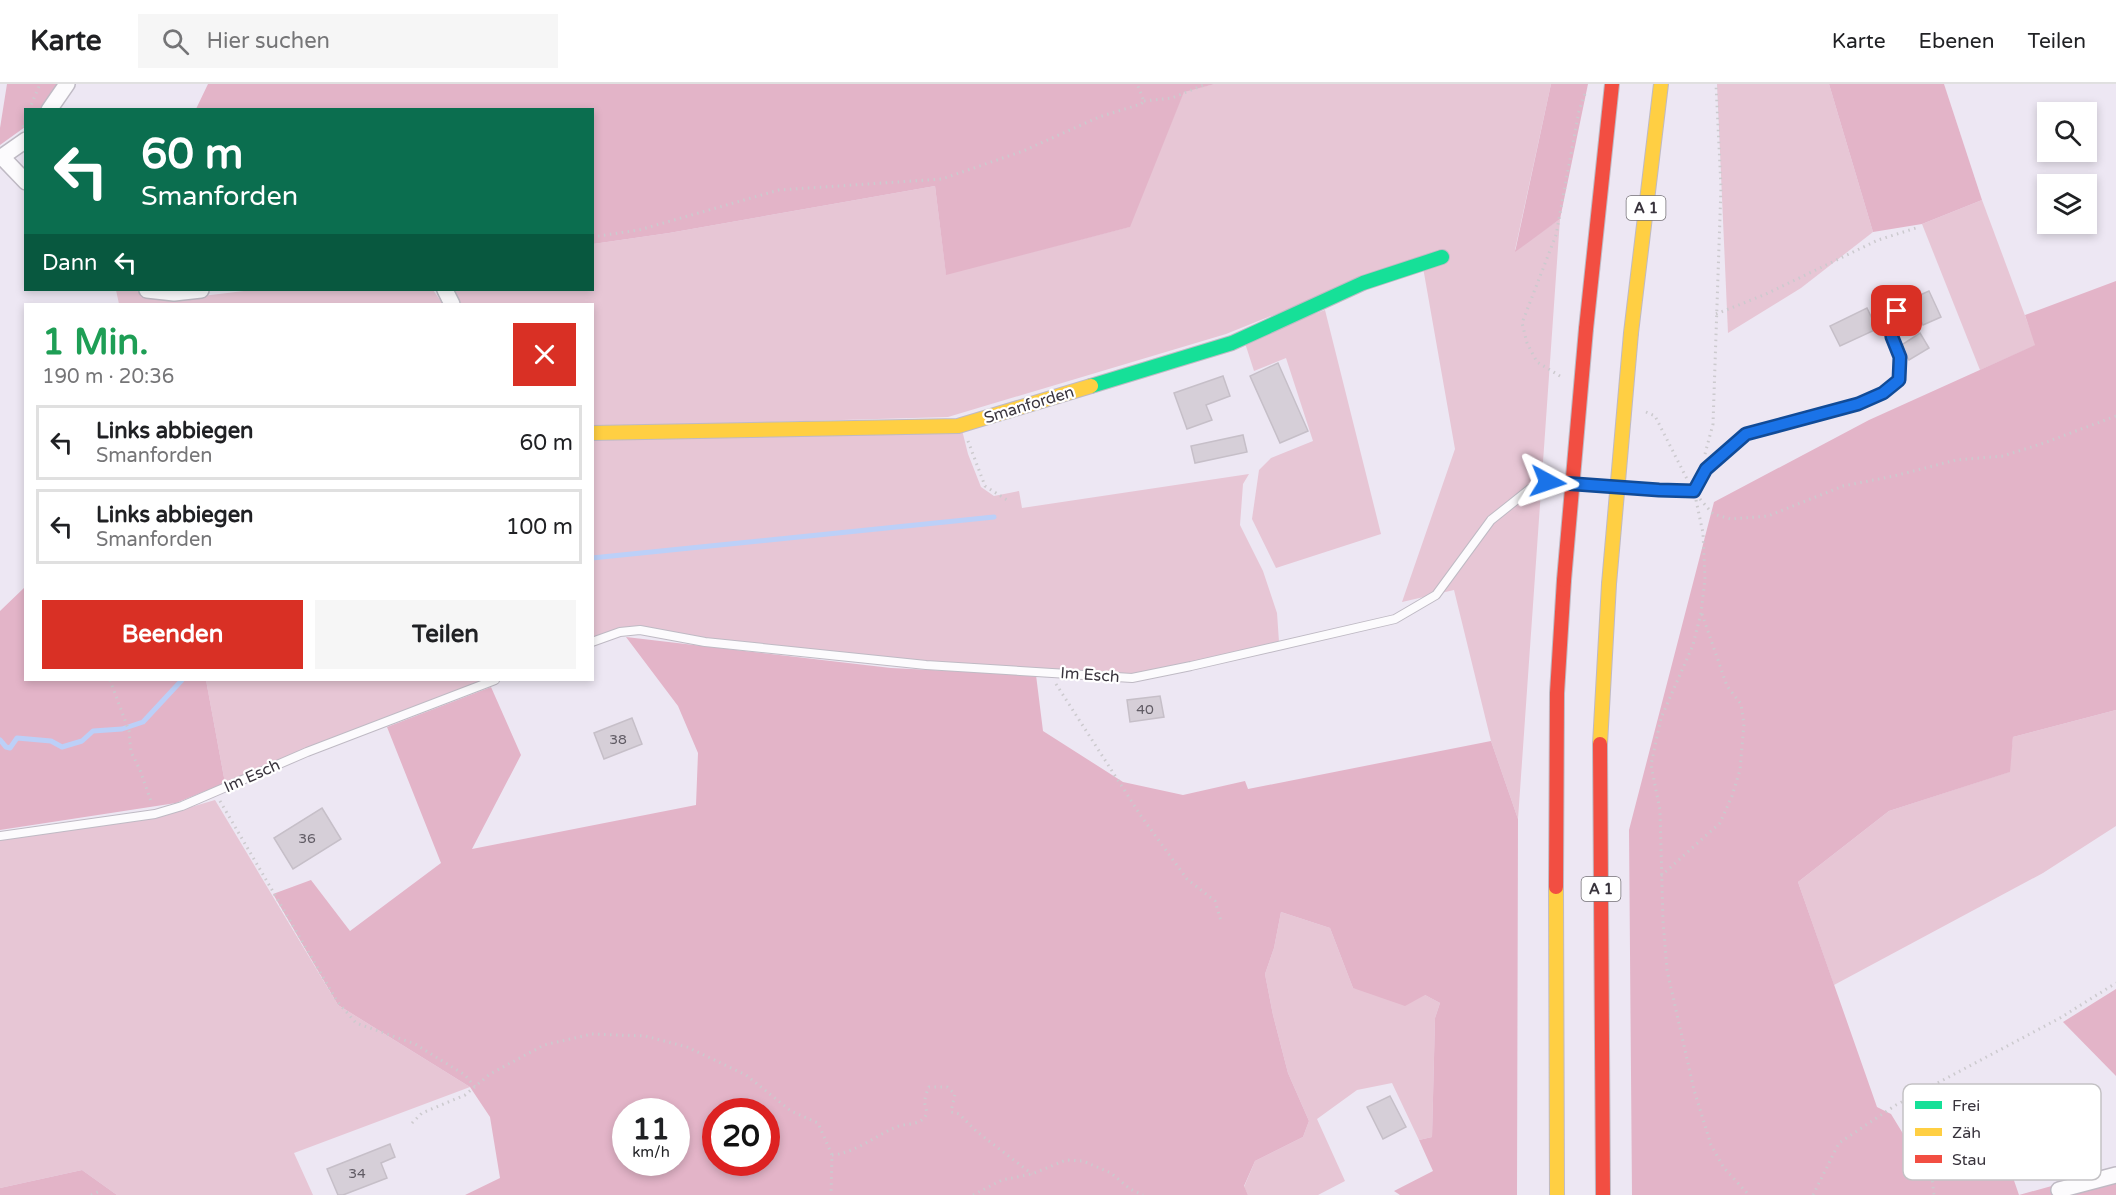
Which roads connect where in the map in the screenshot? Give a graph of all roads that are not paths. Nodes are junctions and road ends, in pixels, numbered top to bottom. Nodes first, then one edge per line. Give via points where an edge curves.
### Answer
1 (67, 84) edge
2 (1612, 84) edge
3 (1661, 84) edge
4 (50, 108) edge
5 (24, 141) edge
6 (1, 158) edge
7 (24, 180) edge
8 (1443, 257) dead end
9 (156, 291) edge
10 (192, 291) edge
11 (1897, 311) dead end
12 (594, 433) edge
13 (594, 641) edge
14 (492, 681) edge
15 (0, 836) edge
16 (2116, 1175) edge
17 (2101, 1179) edge
18 (2097, 1180) edge
19 (2059, 1190) dead end
20 (1557, 1195) edge
21 (1603, 1195) edge

1 - 4 street
2 - 20 main road, bridge via 1586,329 1557,705
3 - 21 main road, A 1, bridge via 1631,333 1600,752
5 - 6 street
6 - 7 street
8 - 12 main road, Smanforden via 1363,283 1232,343 964,425
9 - 10 street
11 - 13 lane, Im Esch via 1890,323 1900,357 1899,380 1883,393 1858,404 1746,434 1706,469 1694,491 1548,482 1530,489 1491,520 1436,595 1395,619 1132,678 926,665 705,642 640,630
14 - 15 lane, Im Esch via 307,752 182,806 155,814
16 - 17 street
18 - 19 street

